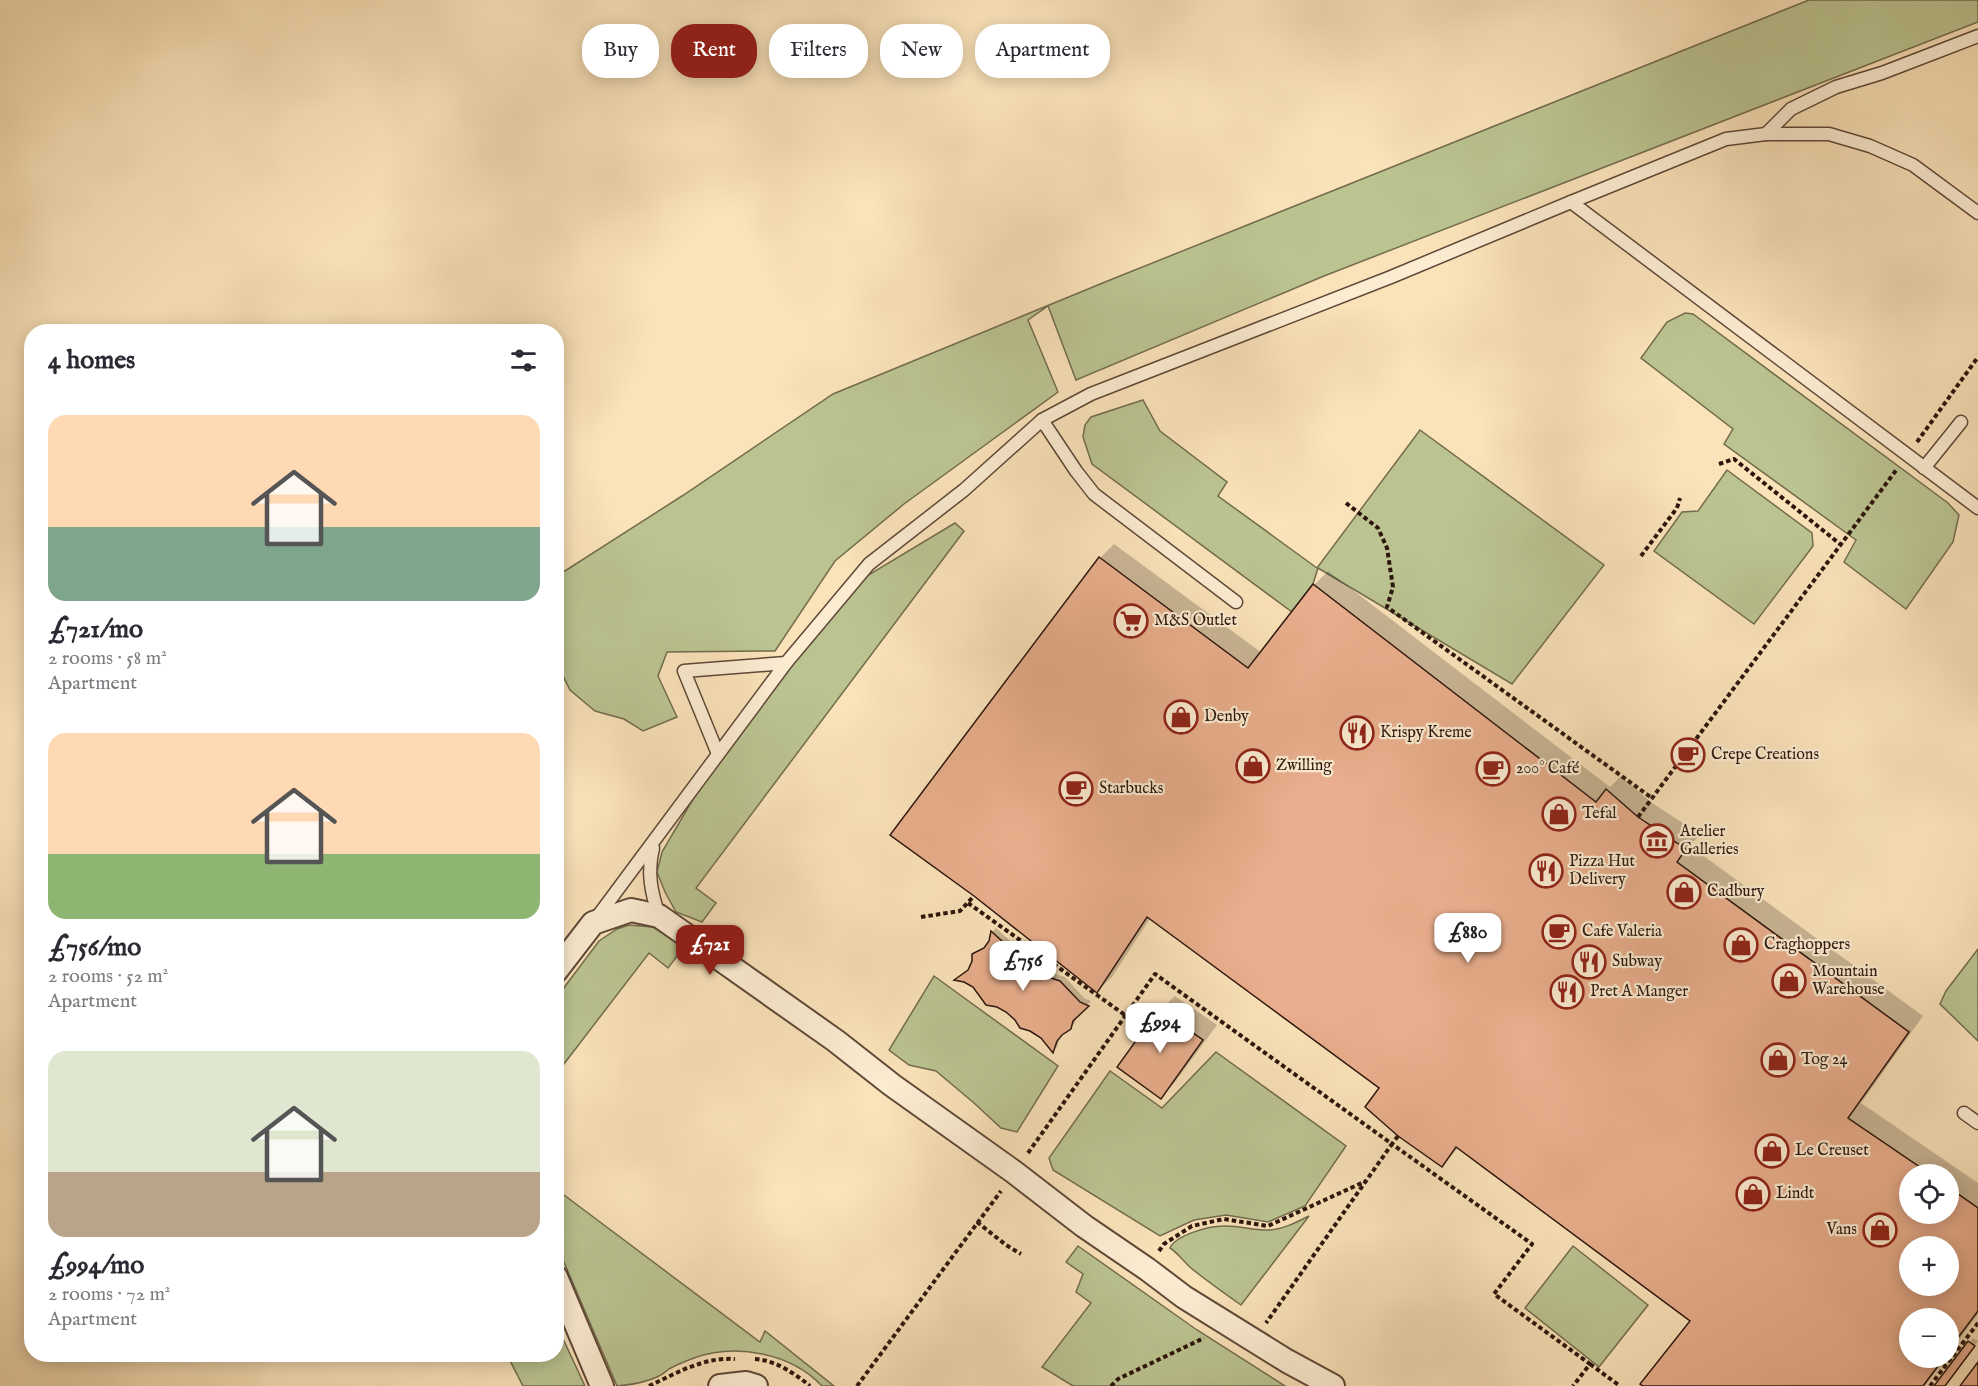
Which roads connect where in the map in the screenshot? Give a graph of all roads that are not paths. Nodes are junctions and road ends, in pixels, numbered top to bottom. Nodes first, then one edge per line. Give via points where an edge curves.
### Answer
1 (1978, 36) edge
2 (1766, 134) junction
3 (1571, 202) junction
4 (1978, 213) edge
5 (1042, 420) junction
6 (1961, 422) dead end
7 (1924, 468) junction
8 (1978, 508) edge
9 (1236, 602) dead end
10 (786, 663) junction
11 (718, 754) junction
12 (655, 841) junction
13 (659, 916) junction
14 (592, 923) junction
15 (564, 960) edge
16 (1965, 1113) dead end
17 (1978, 1123) edge
18 (564, 1296) edge
19 (603, 1386) edge
20 (720, 1386) edge
21 (756, 1386) edge
22 (1333, 1386) edge

1 - 2 lane via 1882,74 1836,87 1791,109
2 - 3 lane via 1726,139
2 - 4 lane via 1829,134 1870,146 1913,165
3 - 5 lane via 1091,394
3 - 7 lane
5 - 9 lane via 1094,494
5 - 10 lane via 964,490 868,564
6 - 7 lane
7 - 8 lane
10 - 11 lane
10 - 11 lane via 684,671
11 - 12 lane
12 - 13 lane via 649,878
12 - 14 lane
13 - 14 street via 630,910
13 - 22 street via 1184,1297
14 - 15 street
16 - 17 lane
18 - 19 street
20 - 21 street

